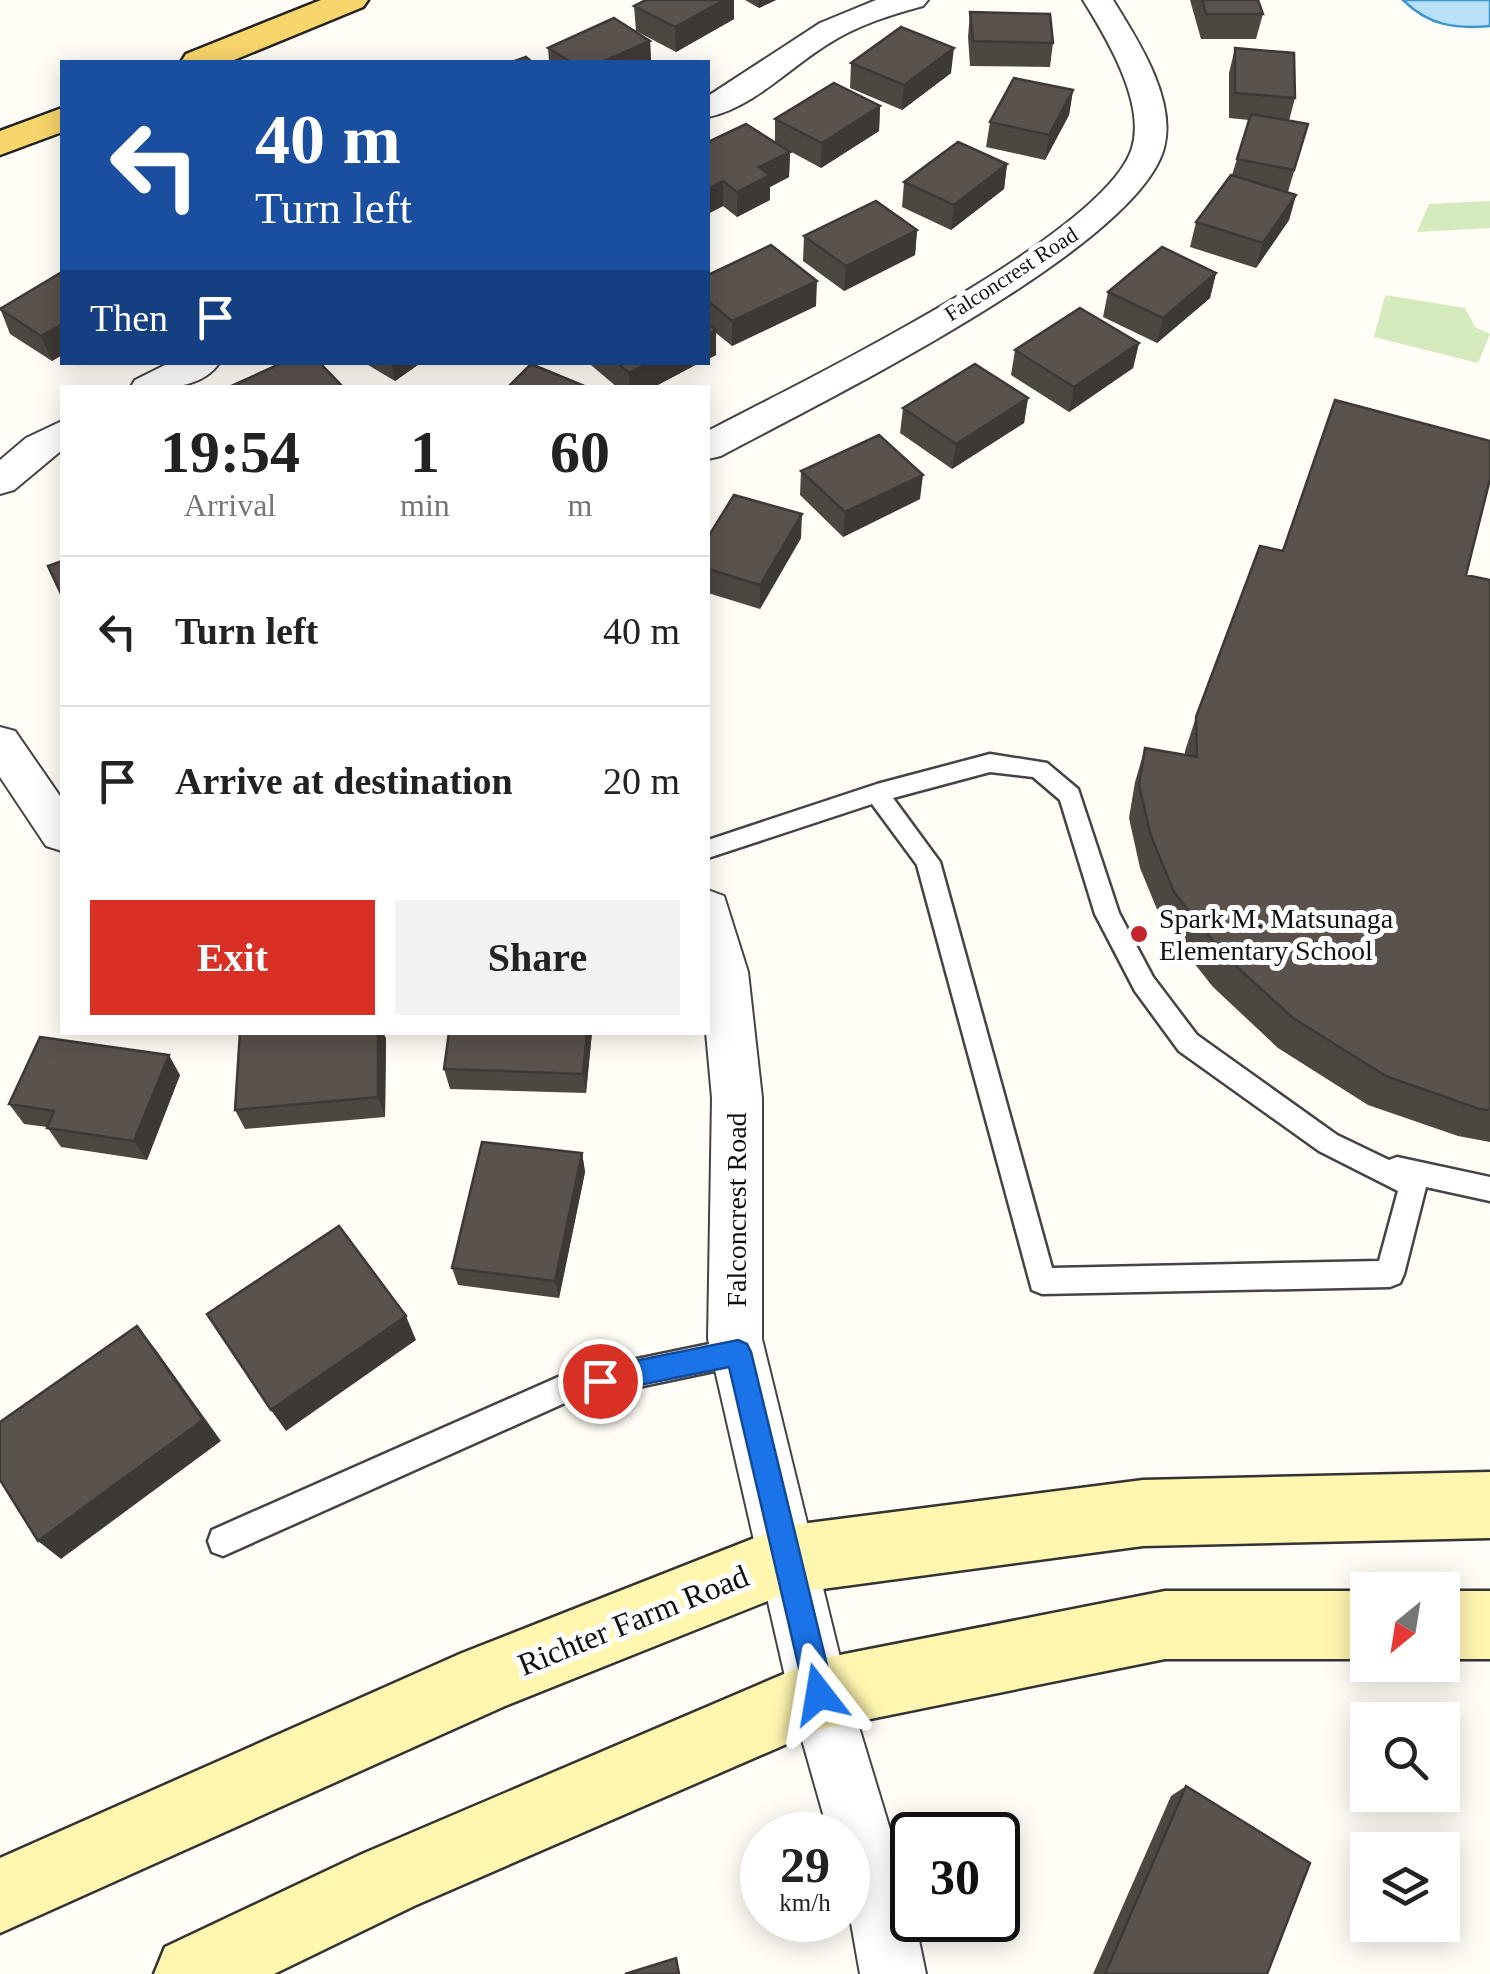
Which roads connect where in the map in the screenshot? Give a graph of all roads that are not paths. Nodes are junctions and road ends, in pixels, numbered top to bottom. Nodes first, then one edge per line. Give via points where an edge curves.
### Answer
1 (351, 0) edge
2 (913, 0) edge
3 (1098, 0) edge
4 (204, 60) edge
5 (710, 107) edge
6 (60, 120) edge
7 (0, 144) edge
8 (196, 365) edge
9 (154, 385) edge
10 (60, 435) edge
11 (710, 446) edge
12 (0, 481) edge
13 (0, 743) edge
14 (877, 793) junction
15 (60, 831) edge
16 (710, 848) edge
17 (710, 917) edge
18 (1369, 1164) junction
19 (1490, 1189) edge
20 (738, 1352) junction
21 (1490, 1505) edge
22 (223, 1540) dead end
23 (785, 1560) junction
24 (1350, 1625) edge
25 (1460, 1625) edge
26 (1490, 1626) edge
27 (819, 1694) junction
28 (0, 1896) edge
29 (192, 1974) edge
30 (893, 1974) edge

1 - 4 main road
2 - 5 street via 864,13 822,35
3 - 11 street, Falconcrest Road via 1118,31 1149,117 1147,152 1129,183 1069,240 984,296
6 - 7 main road
8 - 9 street
10 - 12 street
13 - 15 street
14 - 16 lane
14 - 18 lane via 990,763 1038,769 1070,796 1107,914 1144,984 1188,1043 1328,1143
14 - 18 lane via 928,862 1042,1281 1390,1274 1413,1184
17 - 20 street, Falconcrest Road via 724,972 736,1098
18 - 19 lane
20 - 22 lane via 565,1388
20 - 23 street, Falconcrest Road
21 - 23 main road, Richter Farm Road via 1143,1513
23 - 27 street, Falconcrest Road
23 - 28 main road, Richter Farm Road via 487,1678
24 - 27 main road via 1165,1625
25 - 26 main road
27 - 29 main road via 388,1880
27 - 30 street, Falconcrest Road via 877,1892

